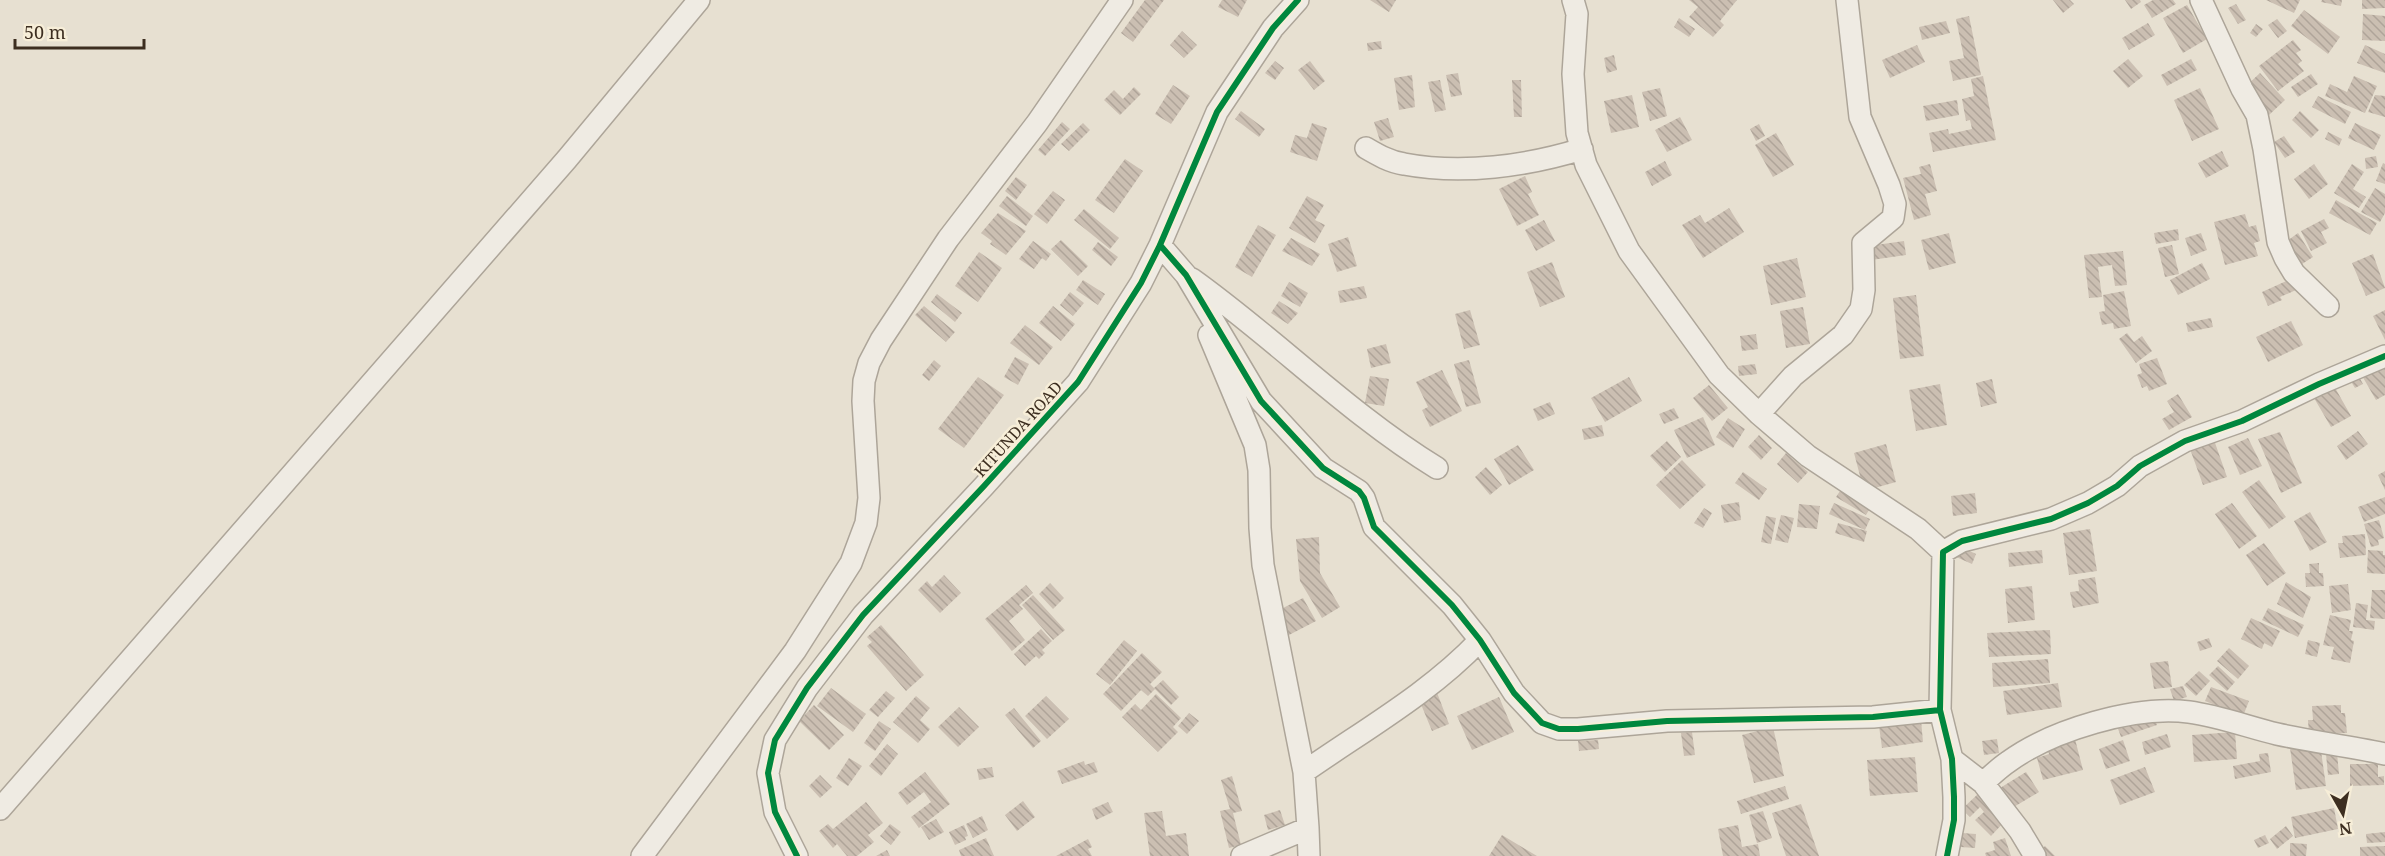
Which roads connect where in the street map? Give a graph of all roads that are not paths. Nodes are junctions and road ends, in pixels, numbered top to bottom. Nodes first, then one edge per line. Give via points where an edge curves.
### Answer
1 (699, 0) edge
2 (1122, 0) edge
3 (1573, 0) edge
4 (1848, 0) edge
5 (2201, 0) edge
6 (1290, 4) edge
7 (1366, 148) dead end
8 (1582, 149) junction
9 (1160, 245) junction
10 (1186, 275) junction
11 (2328, 306) dead end
12 (2385, 356) edge
13 (1759, 414) junction
14 (1437, 468) dead end
15 (1943, 552) junction
16 (1480, 640) junction
17 (1940, 710) junction
18 (2385, 754) edge
19 (1952, 759) junction
20 (1304, 772) junction
21 (1983, 783) junction
22 (0, 809) edge
23 (1308, 828) junction
24 (642, 856) edge
25 (797, 856) edge
26 (1242, 856) edge
27 (1310, 856) edge
28 (1947, 856) edge
29 (2035, 856) edge

1 - 22 street via 567,159
2 - 24 street via 1037,123 948,240 881,340 864,381 869,498 866,523 851,563 795,651
3 - 8 street via 1577,14 1573,74 1577,134
4 - 13 street via 1860,117 1889,185 1895,204 1893,218 1863,243 1861,309 1843,335 1793,376
5 - 11 street via 2257,115 2278,242 2294,273
6 - 9 street, KITUNDA ROAD via 1217,112
7 - 8 street via 1403,164 1441,168 1503,166
8 - 13 street via 1586,165 1629,251 1719,375
9 - 10 street
9 - 25 street, KITUNDA ROAD via 1078,382 863,615 807,688 775,740 768,773 774,812
10 - 14 street via 1231,307 1374,427
10 - 16 street via 1261,401 1323,468 1359,491 1374,527 1452,605
10 - 20 street via 1255,445 1263,565
12 - 15 street via 2242,421 2185,441 2140,466 2088,503 2051,519 1962,541
13 - 15 street via 1808,456 1918,529
15 - 17 street
16 - 17 street via 1528,711 1542,723 1559,729 1667,721 1873,717
16 - 20 street via 1456,666
17 - 19 street
18 - 21 street via 2259,730 2220,717 2155,711 2108,717 2045,741 2008,762
19 - 21 street
19 - 28 street via 1954,820
20 - 23 street
21 - 29 street
23 - 26 street
23 - 27 street

